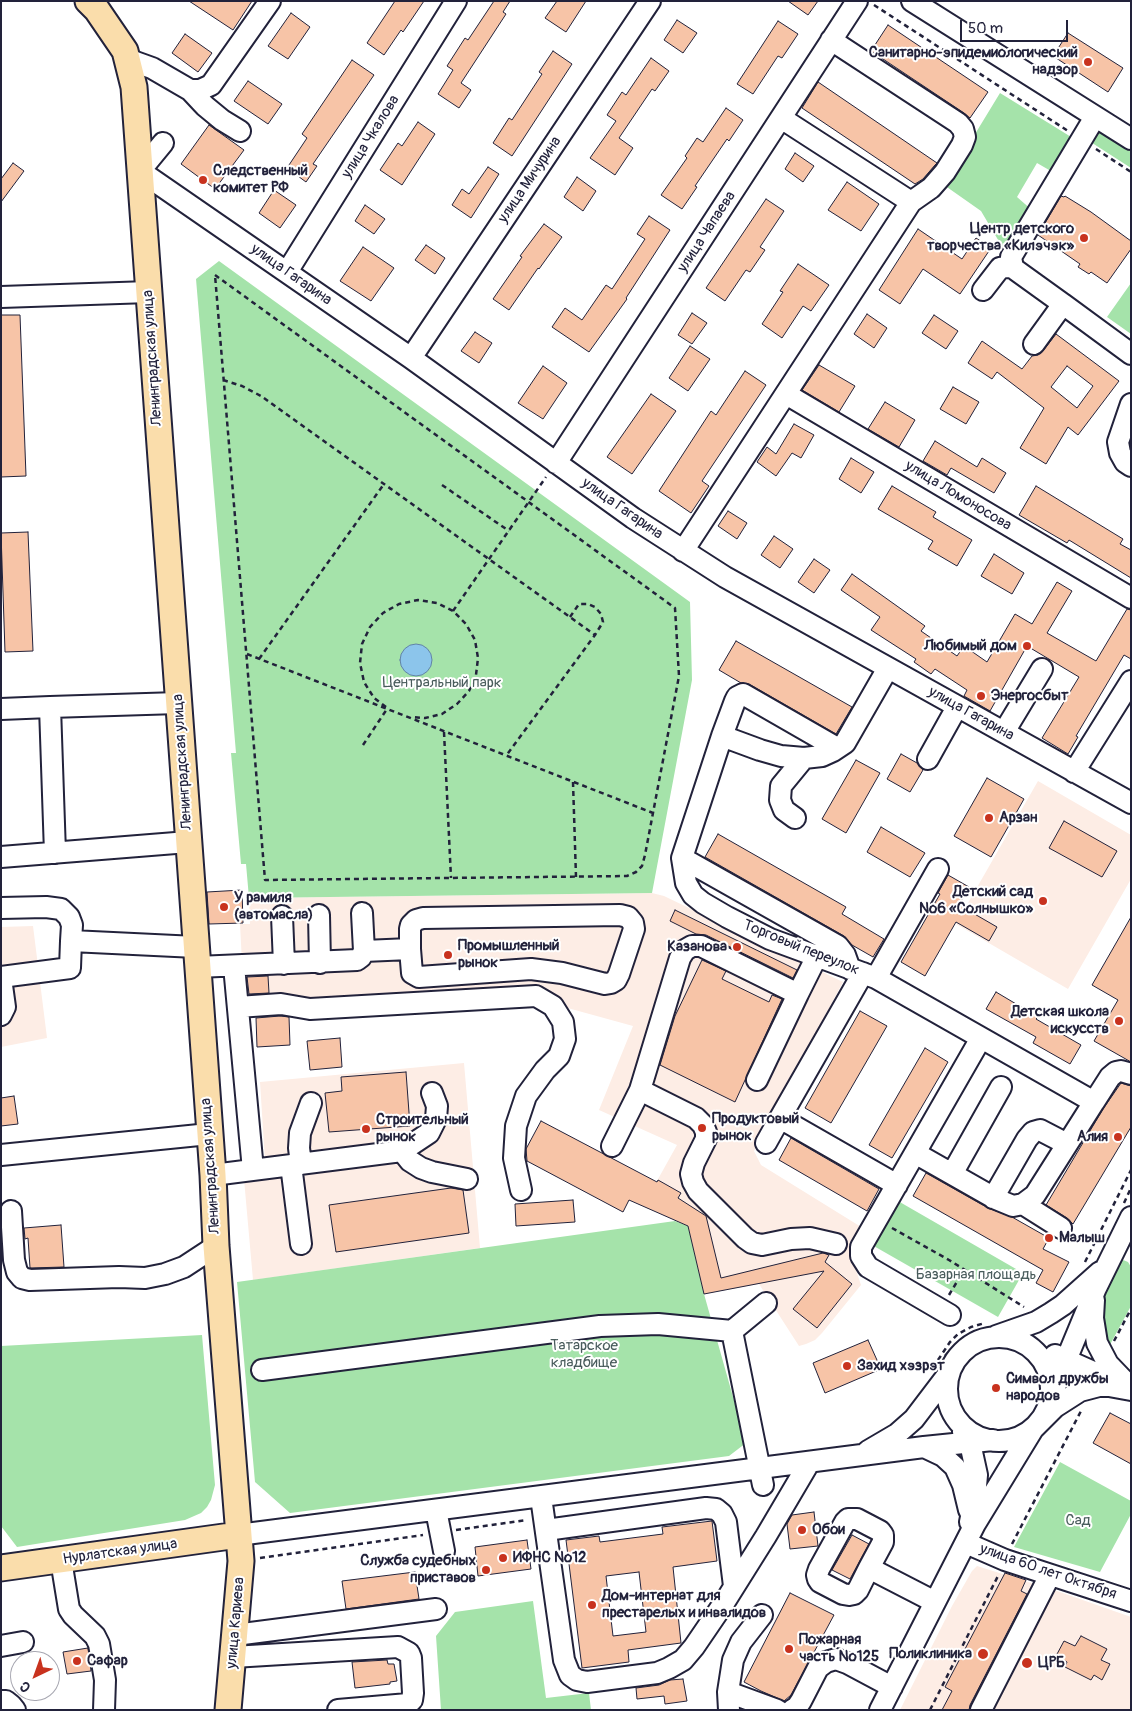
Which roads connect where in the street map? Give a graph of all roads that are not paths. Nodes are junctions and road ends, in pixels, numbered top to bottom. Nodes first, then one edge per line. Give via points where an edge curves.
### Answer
1 (88, 1) edge
2 (270, 1) edge
3 (456, 1) edge
4 (650, 1) edge
5 (857, 1) edge
6 (912, 1) edge
7 (832, 40) junction
8 (127, 58) junction
9 (190, 90) junction
10 (1095, 117) junction
11 (781, 118) junction
12 (240, 131) dead end
13 (1131, 139) edge
14 (163, 143) dead end
15 (140, 171) junction
16 (911, 202) junction
17 (1013, 268) junction
18 (287, 272) junction
19 (983, 290) dead end
20 (149, 292) junction
21 (1, 297) edge
22 (1063, 304) junction
23 (1034, 344) dead end
24 (1131, 354) edge
25 (411, 358) junction
26 (786, 394) junction
27 (1131, 404) edge
28 (556, 463) junction
29 (1131, 466) edge
30 (683, 551) junction
31 (1131, 598) edge
32 (888, 668) junction
33 (1042, 669) dead end
34 (1131, 681) edge
35 (178, 703) junction
36 (50, 707) junction
37 (957, 707) junction
38 (1, 709) edge
39 (1004, 732) junction
40 (722, 736) junction
41 (837, 748) junction
42 (804, 758) junction
43 (928, 759) dead end
44 (1074, 772) junction
45 (1131, 803) edge
46 (795, 818) dead end
47 (188, 842) junction
48 (55, 852) junction
49 (1, 857) edge
50 (682, 858) junction
51 (938, 869) dead end
52 (1, 908) edge
53 (362, 913) dead end
54 (318, 915) dead end
55 (282, 916) dead end
56 (71, 941) junction
57 (410, 949) junction
58 (364, 951) junction
59 (817, 956) junction
60 (197, 957) junction
61 (320, 963) junction
62 (284, 964) junction
63 (234, 966) junction
64 (863, 973) junction
65 (1, 977) edge
66 (798, 994) junction
67 (238, 1007) junction
68 (1, 1015) edge
69 (981, 1038) junction
70 (1131, 1074) edge
71 (757, 1080) dead end
72 (1001, 1087) dead end
73 (640, 1090) junction
74 (432, 1093) dead end
75 (1094, 1102) junction
76 (311, 1103) dead end
77 (780, 1118) junction
78 (210, 1134) junction
79 (766, 1143) dead end
80 (1067, 1144) junction
81 (612, 1146) dead end
82 (402, 1151) junction
83 (915, 1154) junction
84 (1, 1155) edge
85 (296, 1165) junction
86 (253, 1170) junction
87 (952, 1174) junction
88 (213, 1175) junction
89 (467, 1179) dead end
90 (897, 1185) junction
91 (521, 1190) dead end
92 (993, 1198) junction
93 (1023, 1204) junction
94 (11, 1211) dead end
95 (1127, 1211) edge
96 (1061, 1228) dead end
97 (301, 1244) dead end
98 (836, 1244) dead end
99 (216, 1246) junction
100 (1105, 1267) junction
101 (1096, 1288) junction
102 (766, 1303) dead end
103 (945, 1312) road end
104 (987, 1330) junction
105 (732, 1331) junction
106 (1030, 1347) junction
107 (1066, 1359) junction
108 (944, 1362) junction
109 (262, 1370) dead end
110 (1131, 1389) edge
111 (1051, 1398) junction
112 (952, 1410) junction
113 (1033, 1429) junction
114 (993, 1440) junction
115 (970, 1443) junction
116 (924, 1447) junction
117 (858, 1456) junction
118 (809, 1463) junction
119 (762, 1477) junction
120 (541, 1497) junction
121 (436, 1510) junction
122 (546, 1530) junction
123 (968, 1533) junction
124 (238, 1535) junction
125 (444, 1551) dead end
126 (61, 1560) junction
127 (4, 1567) edge
128 (869, 1568) dead end
129 (1050, 1575) junction
130 (734, 1586) junction
131 (1131, 1600) edge
132 (935, 1602) junction
133 (436, 1609) dead end
134 (762, 1615) dead end
135 (23, 1642) dead end
136 (1, 1646) edge
137 (234, 1646) junction
138 (892, 1687) junction
139 (1, 1701) edge
140 (729, 1701) edge
141 (15, 1710) edge
142 (104, 1710) edge
143 (228, 1710) edge
144 (338, 1710) edge
145 (778, 1710) edge
146 (792, 1710) edge
147 (880, 1710) edge
148 (981, 1710) edge

1 - 8 main road, Ленинградская улица via 114,33
2 - 9 street via 211,85
3 - 18 street, улица Чкалова
4 - 25 street, улица Мичурина
5 - 7 street, улица Чапаева
6 - 10 street
7 - 11 street, улица Чапаева
7 - 16 street via 964,129 962,145 945,172 931,188
8 - 9 street
8 - 15 main road, Ленинградская улица via 134,87
9 - 12 street via 217,116
10 - 13 street
10 - 17 street via 1011,257
11 - 16 street
11 - 28 street, улица Чапаева
14 - 15 street
15 - 18 street, улица Гагарина
15 - 20 main road, Ленинградская улица
16 - 26 street
17 - 19 street via 1000,268
17 - 22 street
18 - 25 street, улица Гагарина
20 - 21 street
20 - 35 main road, Ленинградская улица
22 - 23 street
22 - 24 street
25 - 28 street, улица Гагарина
26 - 30 street
26 - 31 street, улица Ломоносова
27 - 29 street via 1118,442 1120,453
28 - 30 street, улица Гагарина
30 - 32 street, улица Гагарина
32 - 37 street, улица Гагарина
32 - 41 street via 844,743
33 - 39 street
34 - 44 street
35 - 36 street
35 - 47 main road, Ленинградская улица
36 - 38 street
36 - 48 street
37 - 39 street, улица Гагарина
37 - 43 street
39 - 44 street, улица Гагарина
40 - 41 street, Торговый переулок via 735,700 743,694
40 - 42 street via 781,756
40 - 50 street, Торговый переулок
41 - 42 street via 822,756
42 - 46 street via 781,786 780,800 784,810
44 - 45 street, улица Гагарина
47 - 48 street
47 - 60 main road, Ленинградская улица
48 - 49 street
50 - 59 street, Торговый переулок via 686,883 703,903 770,939
50 - 64 street via 838,946
51 - 64 street
52 - 56 street via 61,909 72,925
53 - 58 street
54 - 61 street
55 - 62 street
56 - 60 street
56 - 65 street via 70,968
57 - 57 street via 412,973 419,977 531,969 549,970 605,984 616,980 634,929 628,917 620,916 423,918 416,920 410,929
57 - 58 street
58 - 61 street via 357,960
59 - 64 street, Торговый переулок
59 - 66 street
60 - 63 street
60 - 78 main road, Ленинградская улица
61 - 62 street
62 - 63 street
63 - 67 street
64 - 69 street, Торговый переулок
64 - 77 street
65 - 68 street via 5,1007
66 - 71 street
66 - 73 street via 701,946 685,950
67 - 86 street
67 - 91 street via 281,1004 310,1009 536,996 553,1006 563,1022 565,1039 559,1056 526,1096 516,1126 514,1158
69 - 75 street, Торговый переулок
69 - 83 street
70 - 75 street via 1116,1072
72 - 87 street
73 - 81 street
73 - 98 street via 696,1118 703,1125 706,1139 694,1163 693,1182 745,1238 762,1245 810,1238
74 - 82 street via 437,1106 436,1119 429,1133
75 - 80 street
76 - 85 street via 300,1133
77 - 79 street
77 - 90 street
78 - 84 street
78 - 88 main road, Ленинградская улица
80 - 92 street via 1040,1130 1032,1132
80 - 93 street via 1035,1195
82 - 85 street
82 - 89 street via 421,1168
83 - 87 street
83 - 90 street
85 - 86 street
85 - 97 street
86 - 88 street
87 - 92 street
88 - 99 main road, Ленинградская улица
90 - 103 street via 861,1247 861,1256 868,1267
92 - 93 street via 1013,1206
93 - 96 street
94 - 99 street via 17,1272 30,1280 145,1278 184,1267
95 - 100 street
99 - 124 main road, Ленинградская улица
100 - 101 street
100 - 104 street via 1063,1305 1036,1322
101 - 107 street
101 - 110 street via 1093,1318 1097,1343 1105,1360
102 - 105 street
104 - 106 street
104 - 108 street via 981,1340 959,1356
105 - 109 street via 658,1324 600,1326
105 - 119 street
106 - 107 street
106 - 111 street via 1047,1369
107 - 110 street
107 - 111 street
108 - 112 street
108 - 117 street via 943,1382 914,1419 897,1434
110 - 113 street via 1109,1386 1080,1391 1056,1407
111 - 113 street
112 - 114 street via 969,1431
112 - 115 street
113 - 114 street via 1014,1439
113 - 123 street
114 - 115 street
115 - 116 street
115 - 123 street via 977,1475
116 - 117 street
116 - 123 street via 943,1456 955,1468 963,1485
117 - 118 street
118 - 119 street
118 - 130 street
119 - 120 street
120 - 121 street
120 - 122 street
121 - 124 street
121 - 125 street
122 - 130 street via 706,1508 716,1510 726,1522
122 - 130 street via 564,1660 570,1675 578,1680 596,1681 657,1673 670,1668 683,1660 694,1647
123 - 129 street, улица 60 лет Октября via 1005,1560
123 - 132 street
124 - 126 main road, Нурлатская улица
124 - 137 main road, улица Кариева via 241,1561
126 - 127 main road, Нурлатская улица
126 - 142 street via 69,1609 99,1644 105,1680
128 - 132 street
129 - 131 street, улица 60 лет Октября
129 - 148 street
132 - 138 street
133 - 137 street
134 - 140 street via 741,1642 733,1660
135 - 136 street
137 - 143 main road, улица Кариева
137 - 144 street via 398,1647 409,1653 413,1693 408,1704
138 - 146 street via 836,1659 818,1668 801,1701
138 - 147 street
139 - 141 street via 6,1701
140 - 145 street

